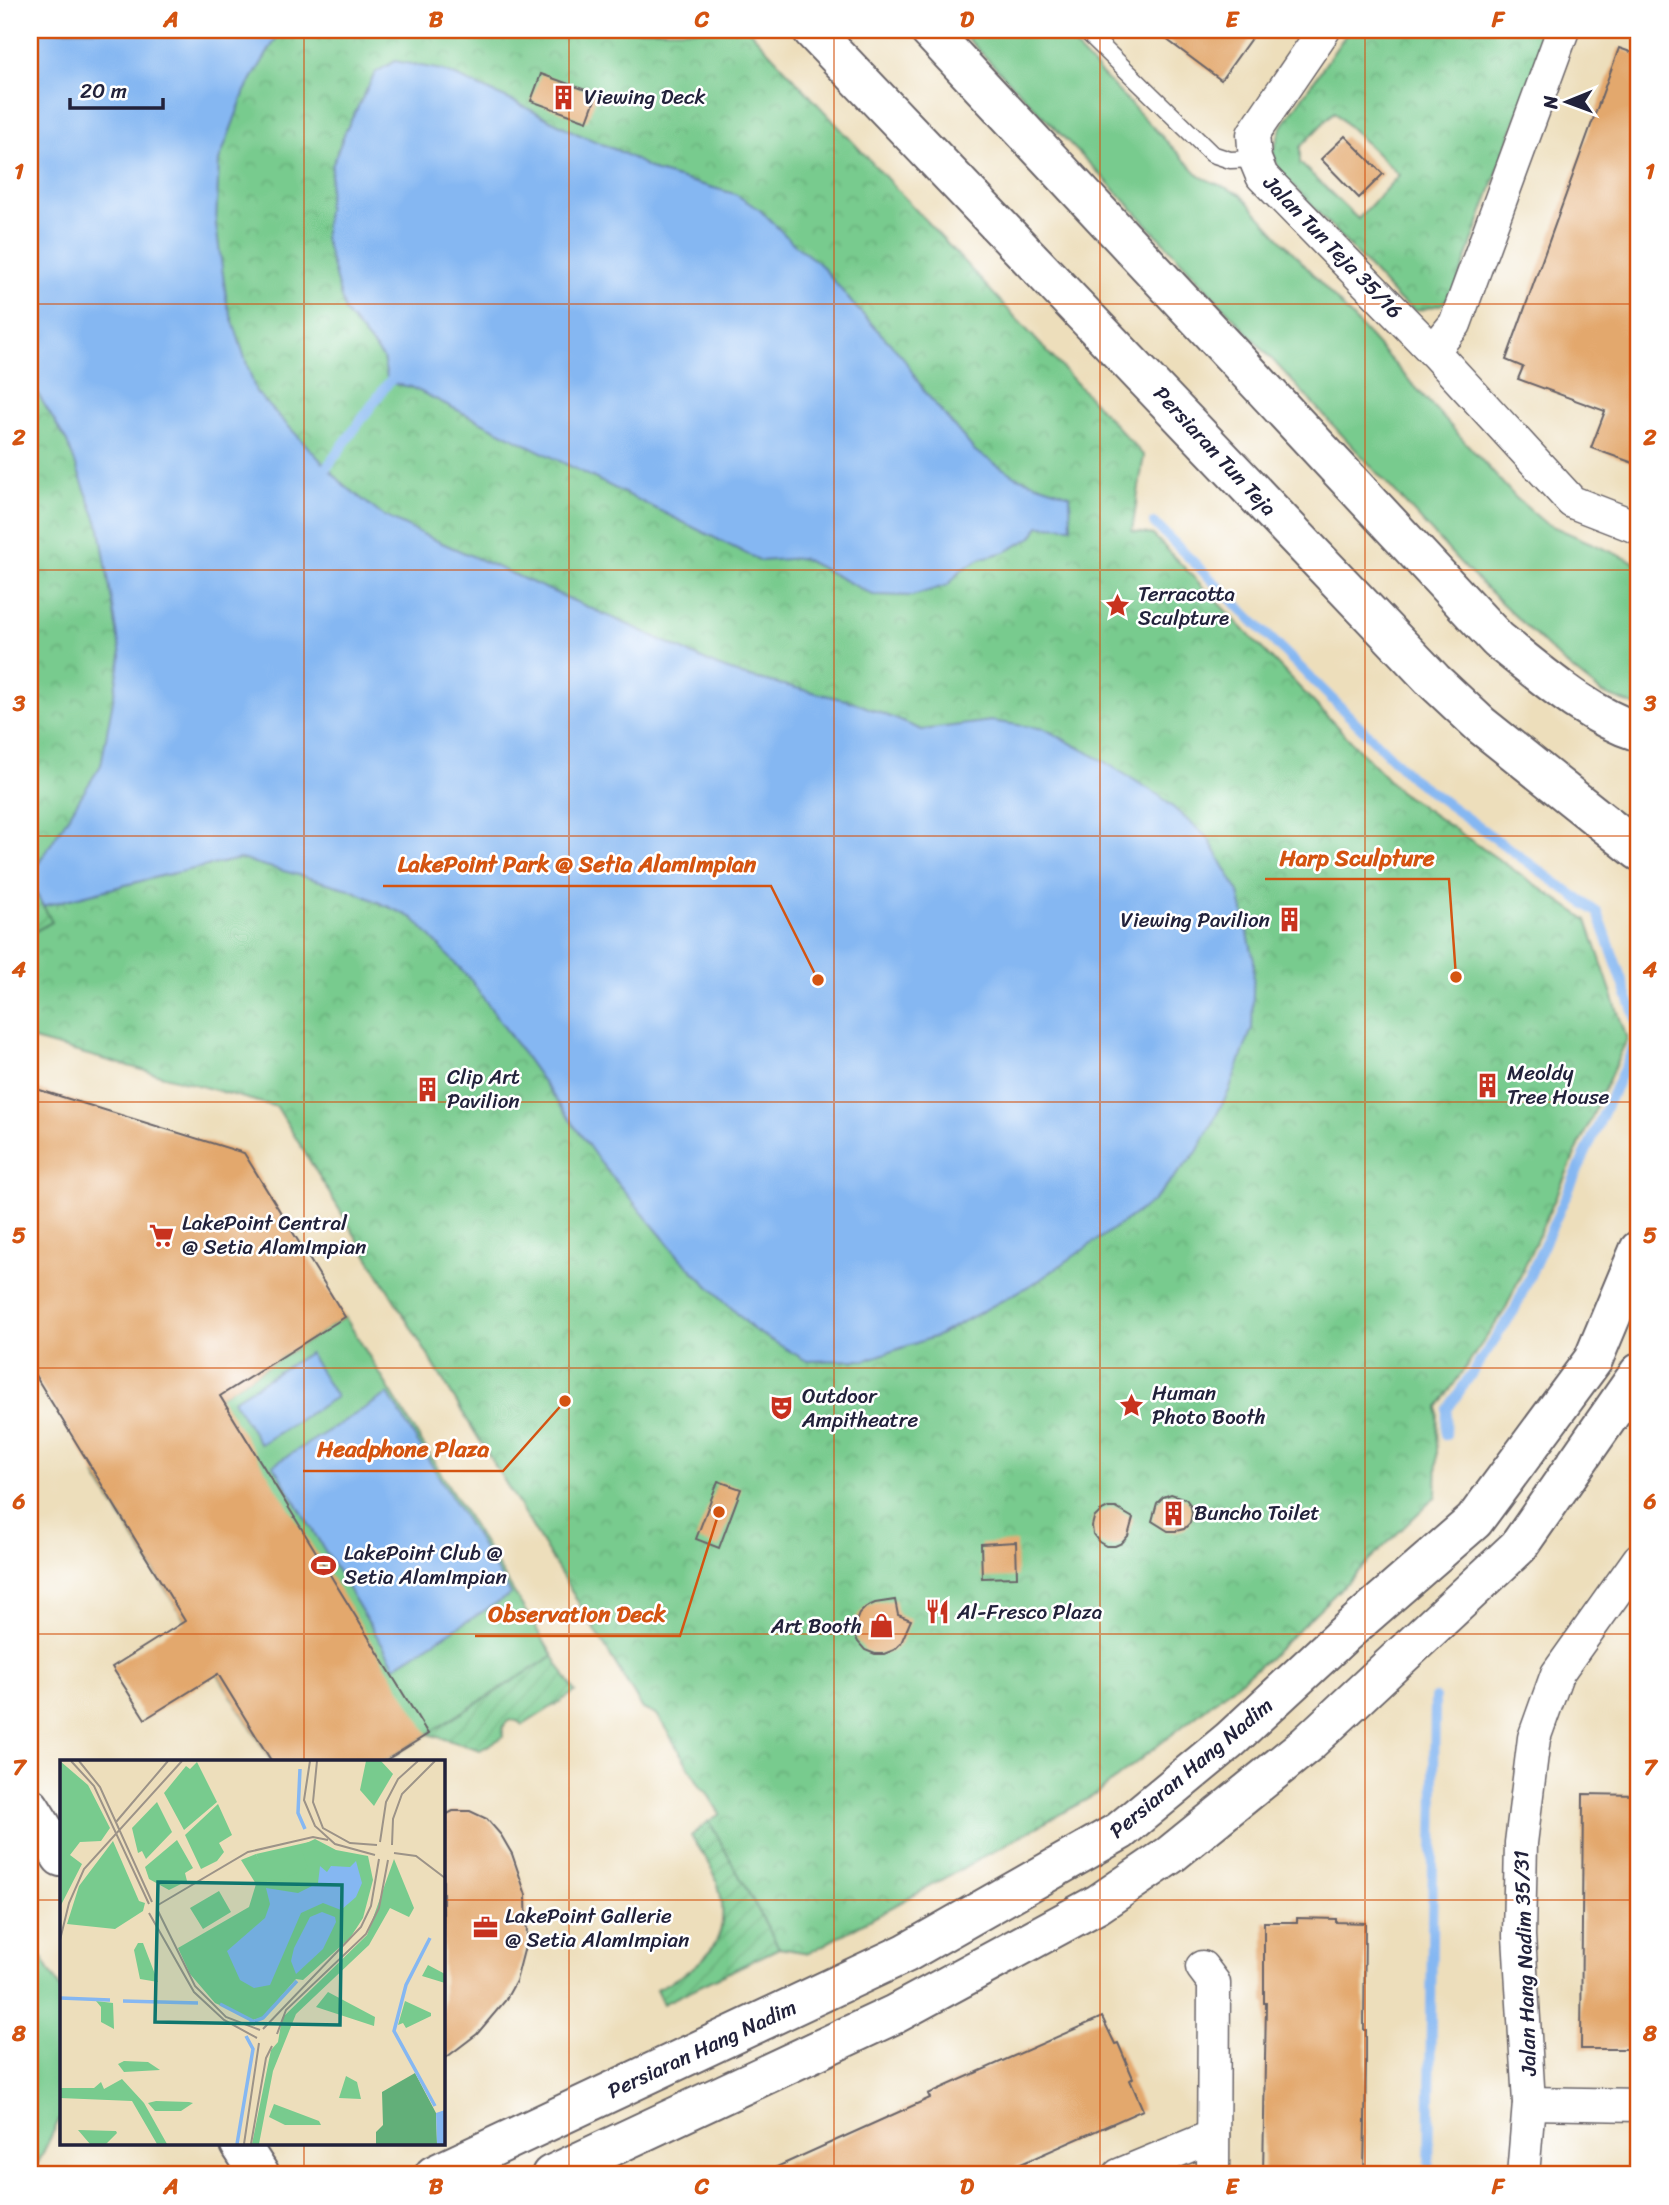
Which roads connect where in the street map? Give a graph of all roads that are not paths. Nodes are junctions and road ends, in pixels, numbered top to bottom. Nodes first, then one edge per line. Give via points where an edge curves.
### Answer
1 (811, 30) edge
2 (929, 30) edge
3 (1085, 30) edge
4 (1324, 30) edge
5 (1563, 30) edge
6 (1255, 159) junction
7 (1433, 351) junction
8 (1639, 528) edge
9 (1639, 732) edge
10 (1639, 851) edge
11 (1639, 1251) edge
12 (1639, 1373) edge
13 (1639, 1559) edge
14 (30, 1807) edge
15 (60, 1855) edge
16 (1202, 1967) dead end
17 (1529, 2103) junction
18 (1639, 2105) edge
19 (1213, 2136) junction
20 (241, 2146) edge
21 (260, 2175) edge
22 (434, 2175) edge
23 (551, 2175) edge
24 (1119, 2175) edge
25 (1213, 2175) edge
26 (1523, 2175) edge

1 - 10 street, Persiaran Tun Teja via 1433,680 1481,725
2 - 9 street via 1498,640 1561,690 1618,725
3 - 6 lane via 1212,154 1230,160
4 - 6 street, Jalan Tun Teja 35/16 via 1253,134
5 - 7 street via 1455,324
6 - 7 street, Jalan Tun Teja 35/16 via 1262,176
7 - 8 street, Jalan Tun Teja 35/16 via 1572,502
11 - 22 street, Persiaran Hang Nadim via 1593,1360 1474,1521 1230,1740 1120,1831 906,1953
12 - 23 street via 1518,1547 1307,1744 1170,1855 1098,1904 895,2014
13 - 17 street, Jalan Hang Nadim 35/31 via 1557,1674 1534,1738 1520,1870
14 - 15 street
16 - 19 street via 1214,1983
17 - 18 street
17 - 26 street, Jalan Hang Nadim 35/31
19 - 24 street
19 - 25 street
20 - 21 street

